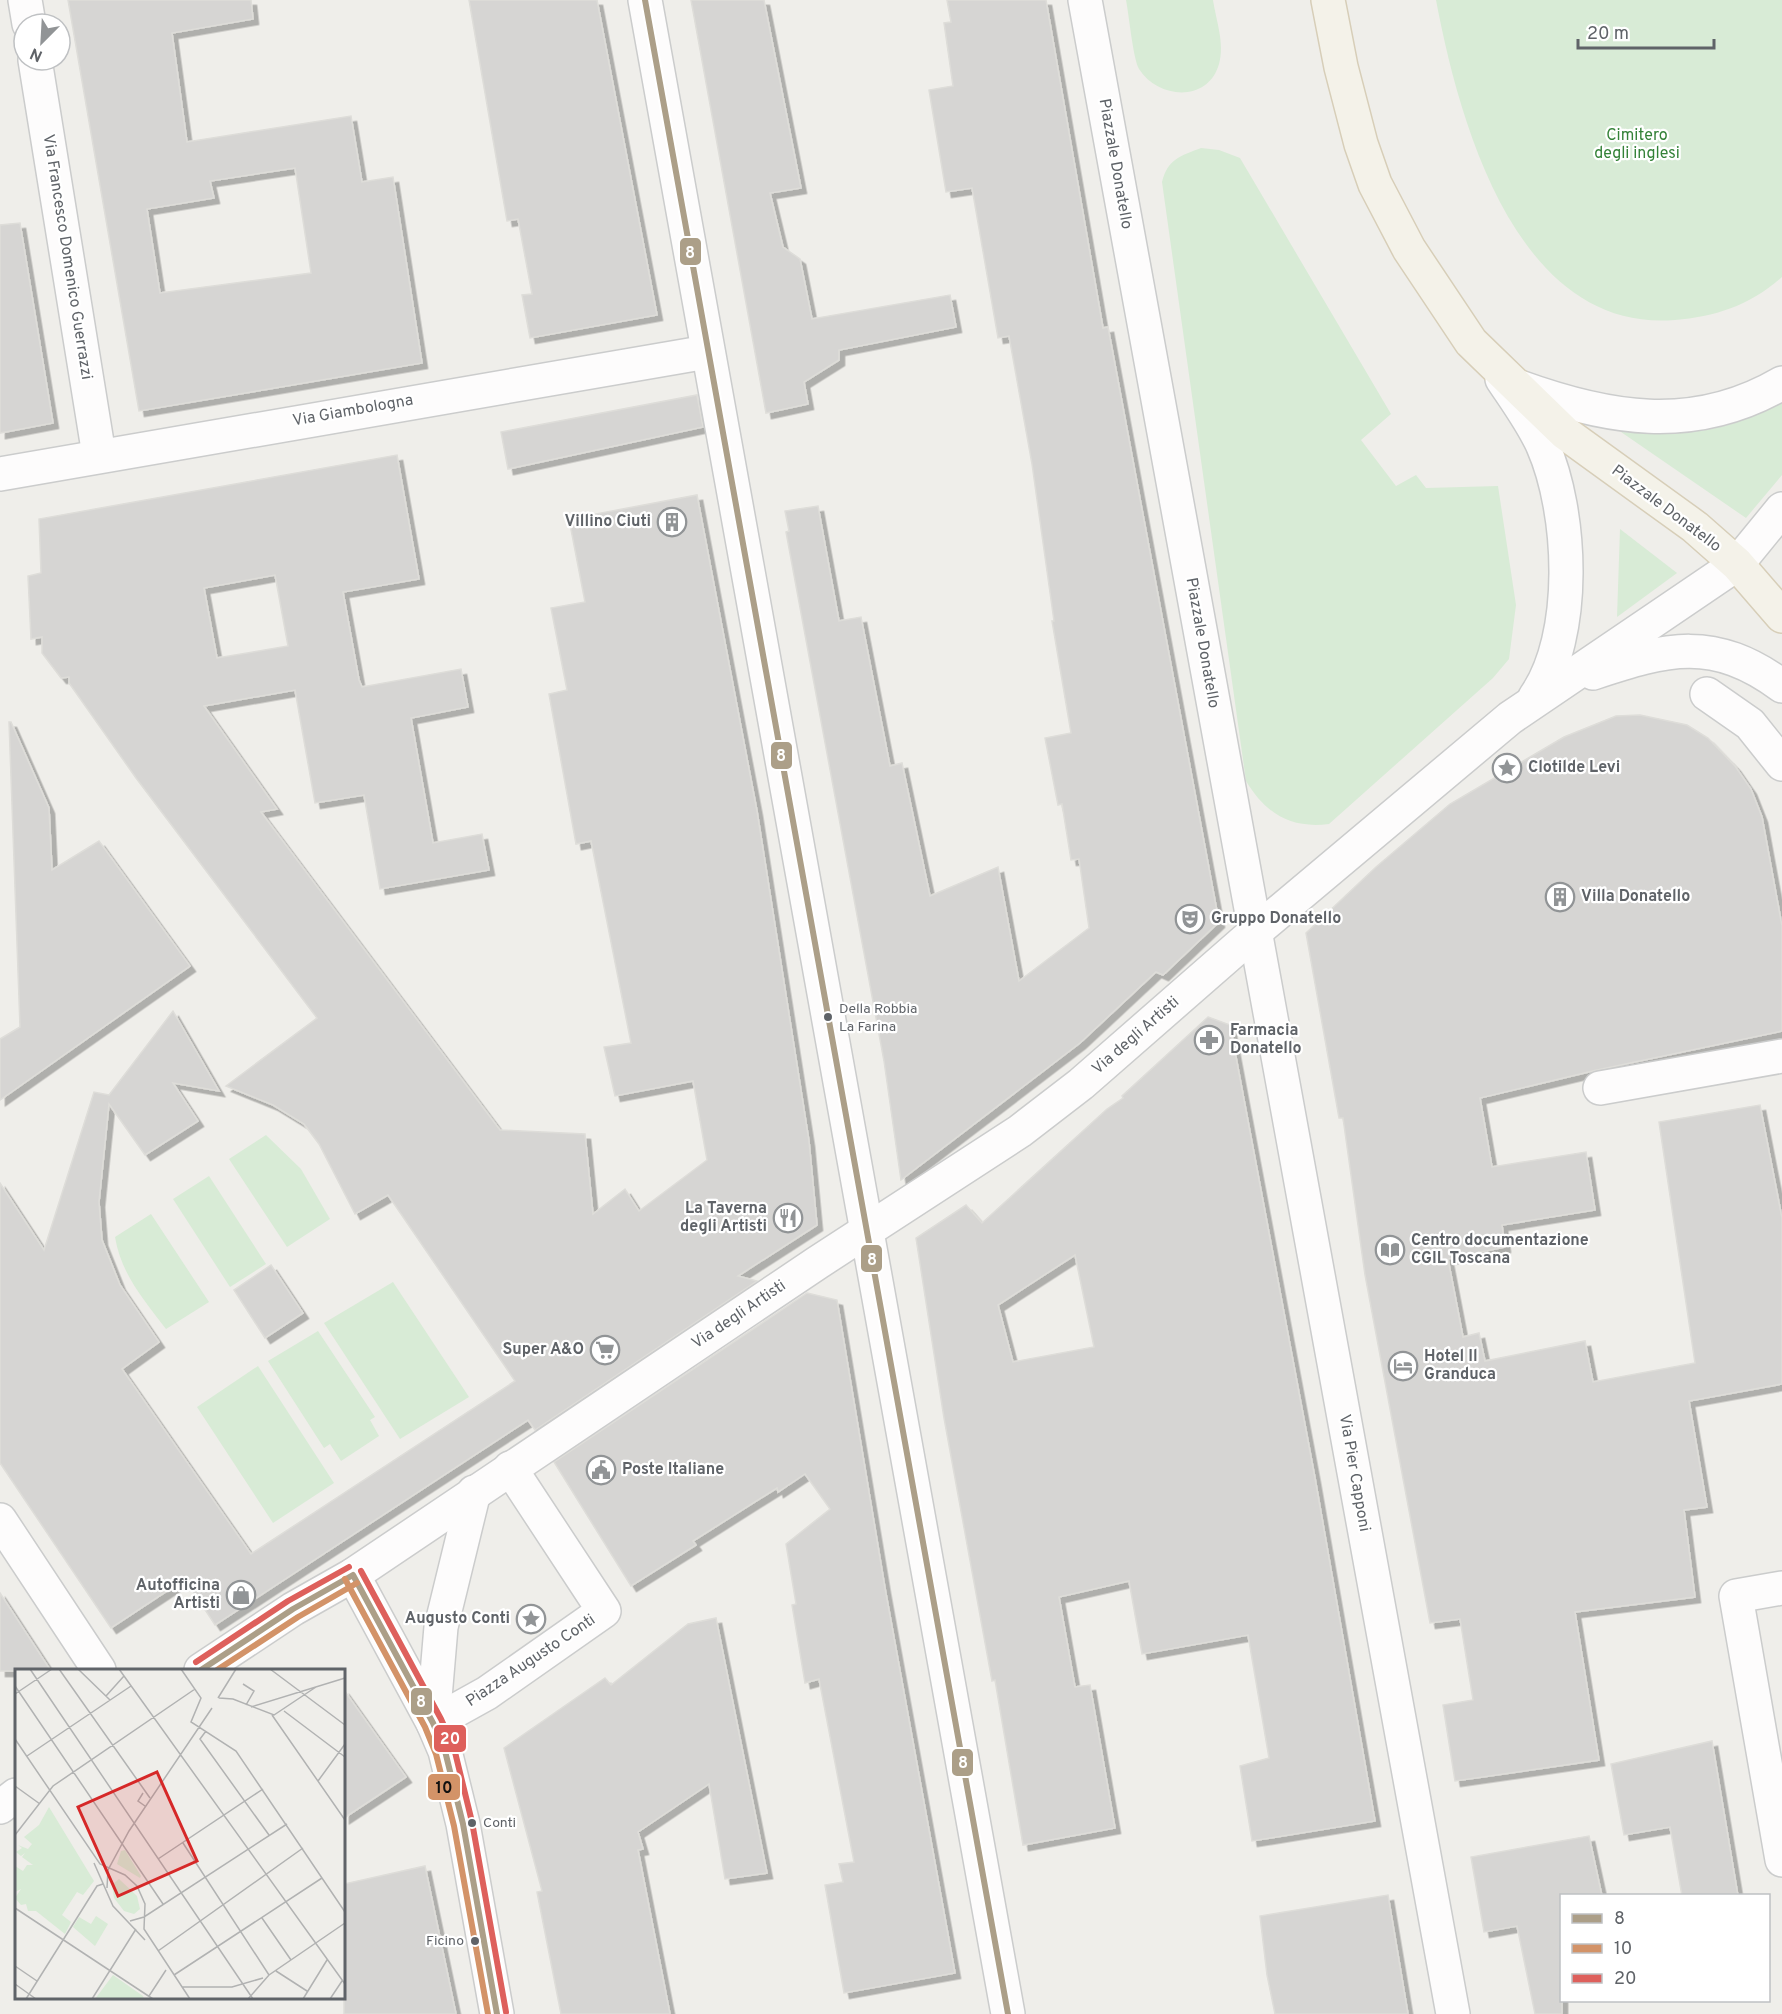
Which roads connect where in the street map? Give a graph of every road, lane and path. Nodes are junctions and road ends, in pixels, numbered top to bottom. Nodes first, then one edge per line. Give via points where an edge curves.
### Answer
1 (645, 0) edge
2 (1085, 0) edge
3 (1328, 0) edge
4 (37, 72) edge
5 (707, 352) junction
6 (1502, 375) junction
7 (1782, 383) edge
8 (99, 455) junction
9 (0, 474) edge
10 (1782, 509) edge
11 (1737, 564) junction
12 (1782, 616) edge
13 (1782, 686) edge
14 (1707, 694) dead end
15 (1542, 695) junction
16 (1782, 764) edge
17 (1255, 932) junction
18 (1782, 1056) edge
19 (1600, 1088) dead end
20 (865, 1231) junction
21 (510, 1468) junction
22 (474, 1492) junction
23 (0, 1520) edge
24 (353, 1575) junction
25 (1782, 1588) edge
26 (98, 1669) edge
27 (204, 1669) edge
28 (433, 1723) junction
29 (15, 1796) edge
30 (0, 1807) edge
31 (1782, 1860) edge
32 (497, 2014) edge
33 (1008, 2014) edge
34 (1453, 2014) edge

1 - 5 street
2 - 17 street, Piazzale Donatello
3 - 6 main road, Piazzale Donatello via 1346,87 1375,184 1436,292 1471,342
4 - 8 street, Via Francesco Domenico Guerrazzi
5 - 8 street, Via Giambologna
5 - 20 street
6 - 7 street, Piazzale Donatello via 1590,410 1663,417 1695,416 1730,408
6 - 11 main road, Piazzale Donatello via 1565,433 1695,527
6 - 15 street, Piazzale Donatello via 1542,444 1564,526 1561,639
8 - 9 street, Via Giambologna
10 - 11 street, Piazzale Donatello
11 - 12 main road, Piazzale Donatello
11 - 15 street, Piazzale Donatello
13 - 15 street, Piazzale Donatello via 1720,655 1684,650 1657,653
14 - 16 street via 1750,724
15 - 17 street, Piazzale Donatello
17 - 20 street, Via degli Artisti via 1081,1084 1020,1131
17 - 34 street, Via Pier Capponi
18 - 19 street
20 - 21 street, Via degli Artisti
20 - 33 street
21 - 22 street, Via degli Artisti
21 - 28 street, Piazza Augusto Conti via 604,1611 487,1693
22 - 24 street, Via degli Artisti
22 - 28 street via 441,1627
23 - 26 street
24 - 27 street, Via degli Artisti via 293,1609
24 - 28 street
25 - 31 street via 1736,1596
28 - 32 street via 445,1751 463,1824
29 - 30 street

